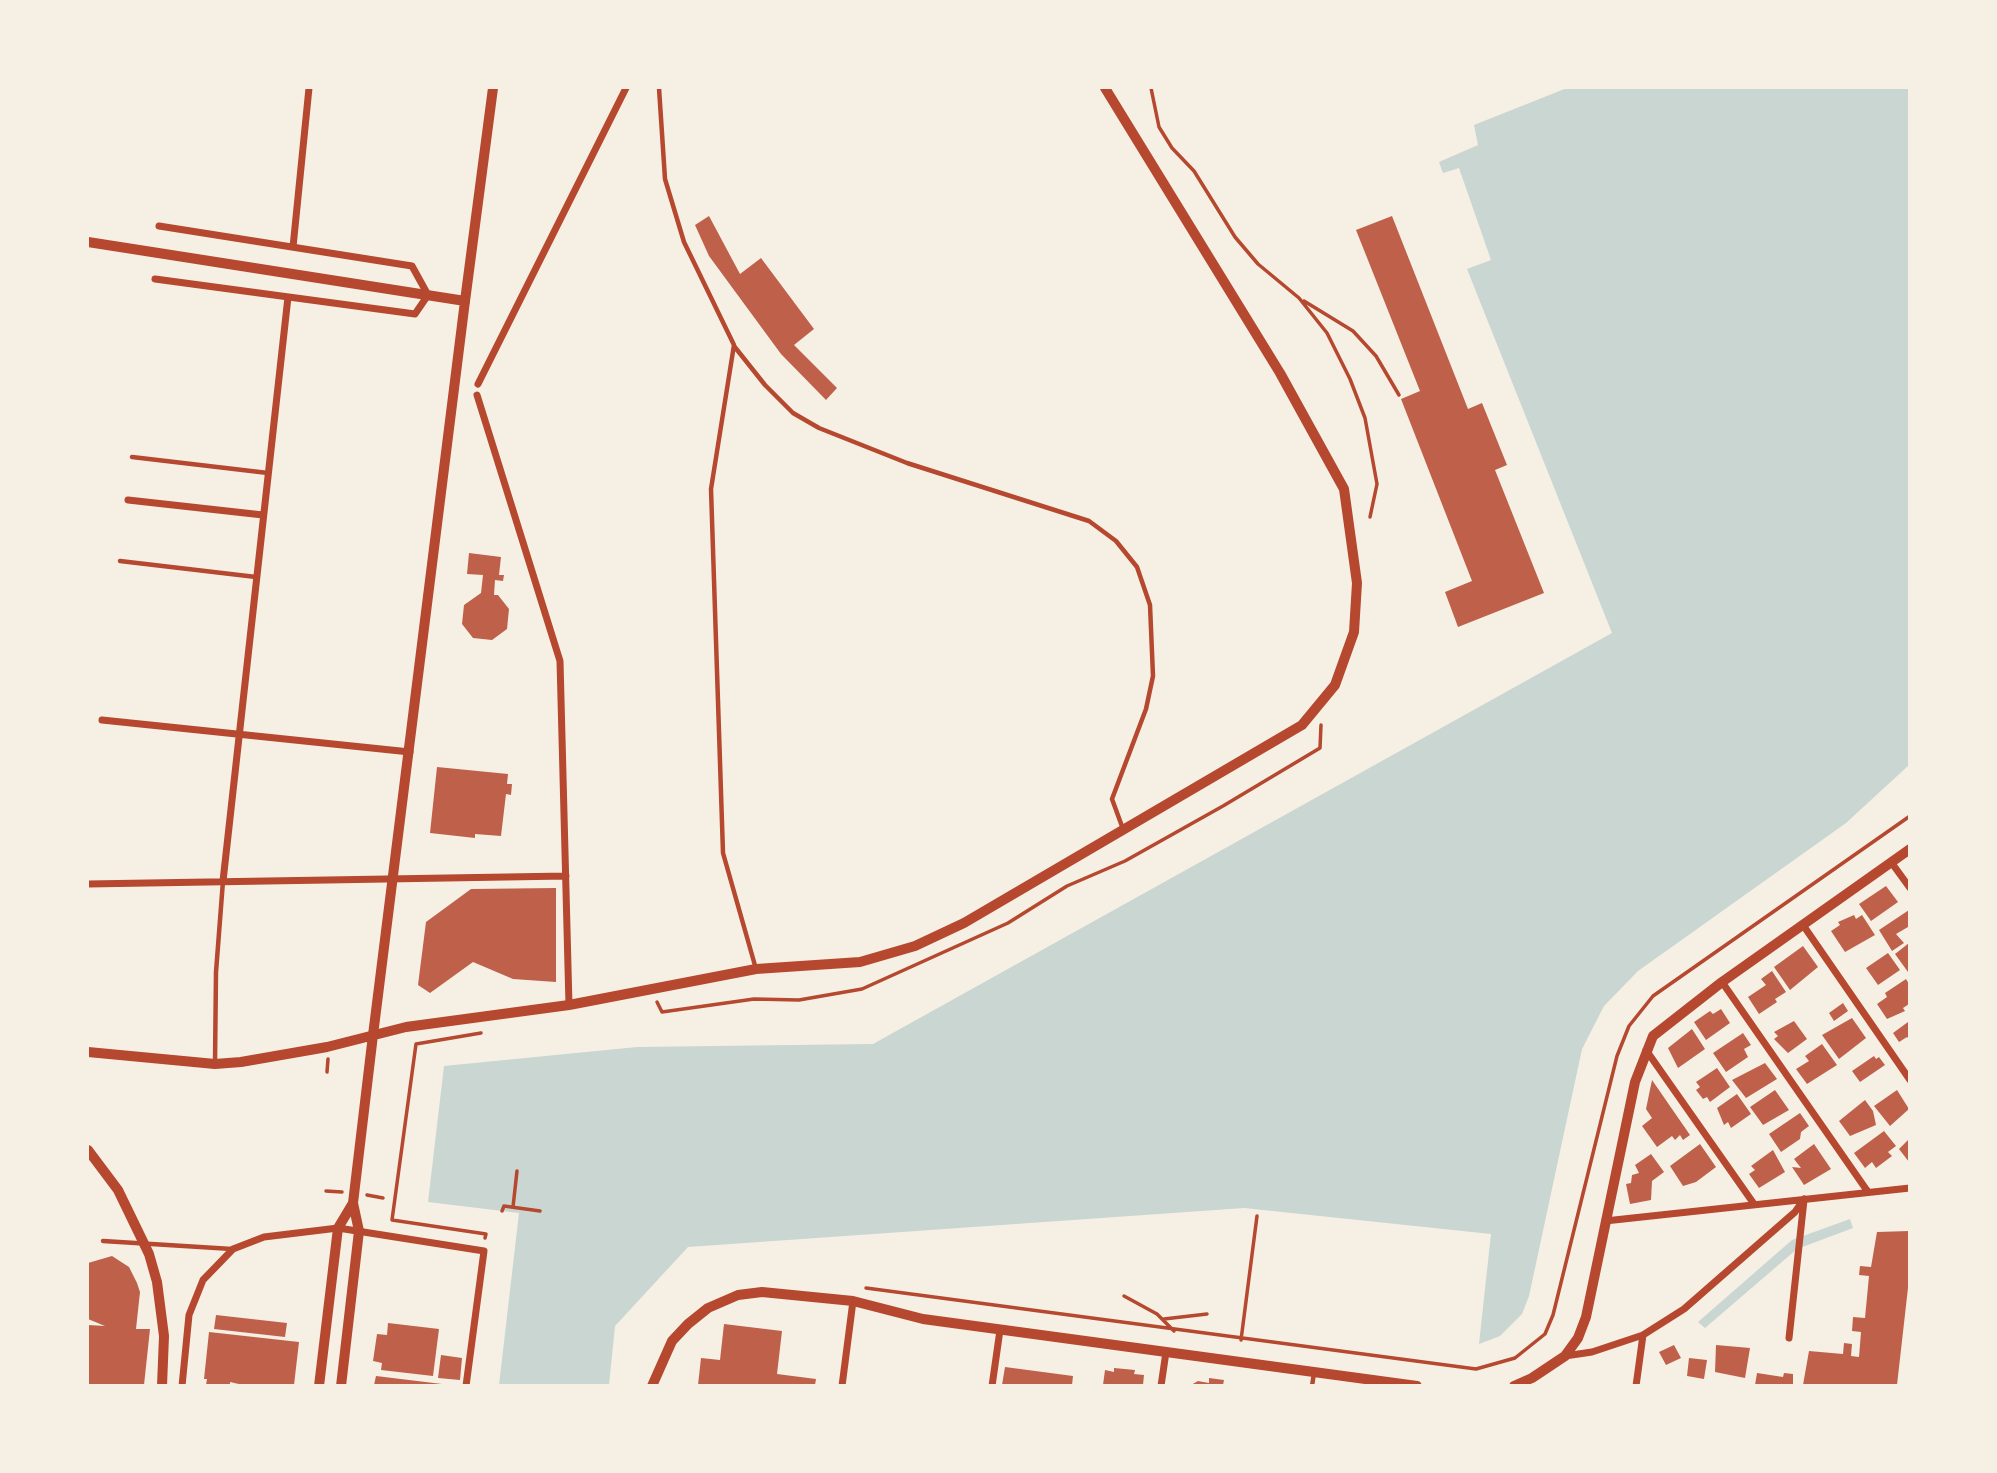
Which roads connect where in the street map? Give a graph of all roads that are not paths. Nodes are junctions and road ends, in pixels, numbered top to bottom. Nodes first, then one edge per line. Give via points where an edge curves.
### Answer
1 (309, 88) edge
2 (493, 88) edge
3 (625, 88) edge
4 (659, 88) edge
5 (1105, 88) edge
6 (159, 226) dead end
7 (88, 242) edge
8 (293, 247) junction
9 (155, 279) dead end
10 (428, 295) junction
11 (288, 297) junction
12 (465, 301) junction
13 (734, 345) junction
14 (478, 384) dead end
15 (477, 395) dead end
16 (132, 457) dead end
17 (268, 473) junction
18 (128, 500) dead end
19 (263, 515) junction
20 (120, 561) dead end
21 (256, 577) junction
22 (102, 720) dead end
23 (238, 732) junction
24 (410, 752) junction
25 (1123, 829) junction
26 (1909, 849) edge
27 (1891, 862) junction
28 (566, 876) junction
29 (395, 879) junction
30 (223, 881) junction
31 (88, 884) edge
32 (1909, 888) edge
33 (1803, 925) junction
34 (756, 969) junction
35 (1722, 982) junction
36 (569, 1005) junction
37 (373, 1035) junction
38 (1646, 1049) junction
39 (88, 1052) edge
40 (215, 1064) junction
41 (1909, 1080) edge
42 (88, 1150) edge
43 (1909, 1188) edge
44 (1868, 1192) junction
45 (1804, 1199) junction
46 (353, 1203) junction
47 (1755, 1204) junction
48 (1605, 1221) junction
49 (338, 1228) junction
50 (359, 1231) junction
51 (103, 1241) dead end
52 (233, 1249) junction
53 (853, 1301) junction
54 (1000, 1330) junction
55 (1643, 1335) junction
56 (1789, 1338) dead end
57 (1166, 1352) junction
58 (1565, 1356) junction
59 (1314, 1372) junction
60 (162, 1385) edge
61 (182, 1385) edge
62 (319, 1385) edge
63 (341, 1385) edge
64 (466, 1385) edge
65 (652, 1385) edge
66 (842, 1385) edge
67 (992, 1385) edge
68 (1161, 1385) edge
69 (1312, 1385) edge
70 (1417, 1385) edge
71 (1514, 1385) edge
72 (1636, 1385) edge

1 - 8 street
2 - 12 street
3 - 14 street
4 - 13 lane via 665,179 684,242
5 - 25 street via 1280,373 1343,489 1357,583 1354,632 1335,685 1322,705 1272,745
6 - 8 street
7 - 10 main road
8 - 10 street via 412,266
9 - 11 street
10 - 11 street via 415,314
10 - 12 main road
11 - 17 street
12 - 24 main road
13 - 25 lane via 793,413 819,428 907,463 1088,521 1116,541 1137,567 1150,605 1153,676 1146,709 1112,799
13 - 34 lane via 711,489 719,741 723,853
15 - 28 street via 561,661
16 - 17 lane
17 - 19 street
18 - 19 street
19 - 21 street
20 - 21 lane
21 - 23 street
22 - 23 street
23 - 24 street
23 - 30 street
24 - 29 main road
25 - 34 street via 964,923 915,946 860,962
26 - 27 street
27 - 32 street
27 - 33 street
28 - 29 street
28 - 36 street
29 - 30 street
29 - 37 main road
30 - 31 street
30 - 40 lane
33 - 35 street
33 - 41 street
34 - 36 street
35 - 38 street via 1653,1036
35 - 44 street
36 - 37 street
37 - 40 street via 281,1057
37 - 46 street
38 - 47 street
38 - 48 street
39 - 40 street
42 - 60 street via 118,1190 149,1254 164,1336
43 - 44 street
44 - 45 street
45 - 47 street
45 - 55 street via 1715,1284
45 - 56 street
46 - 49 street
46 - 50 street
47 - 48 street
48 - 58 street via 1586,1317
49 - 50 street
49 - 52 street via 264,1237
49 - 62 street
50 - 63 street
50 - 64 street via 484,1251
51 - 52 lane
52 - 61 street via 203,1280 189,1315
53 - 54 street
53 - 65 street via 796,1294 738,1295 708,1308 688,1324 672,1342
53 - 66 street
54 - 57 street
54 - 67 street
55 - 58 street
55 - 72 street
57 - 59 street
57 - 68 street
58 - 71 street
59 - 69 lane
59 - 70 street

